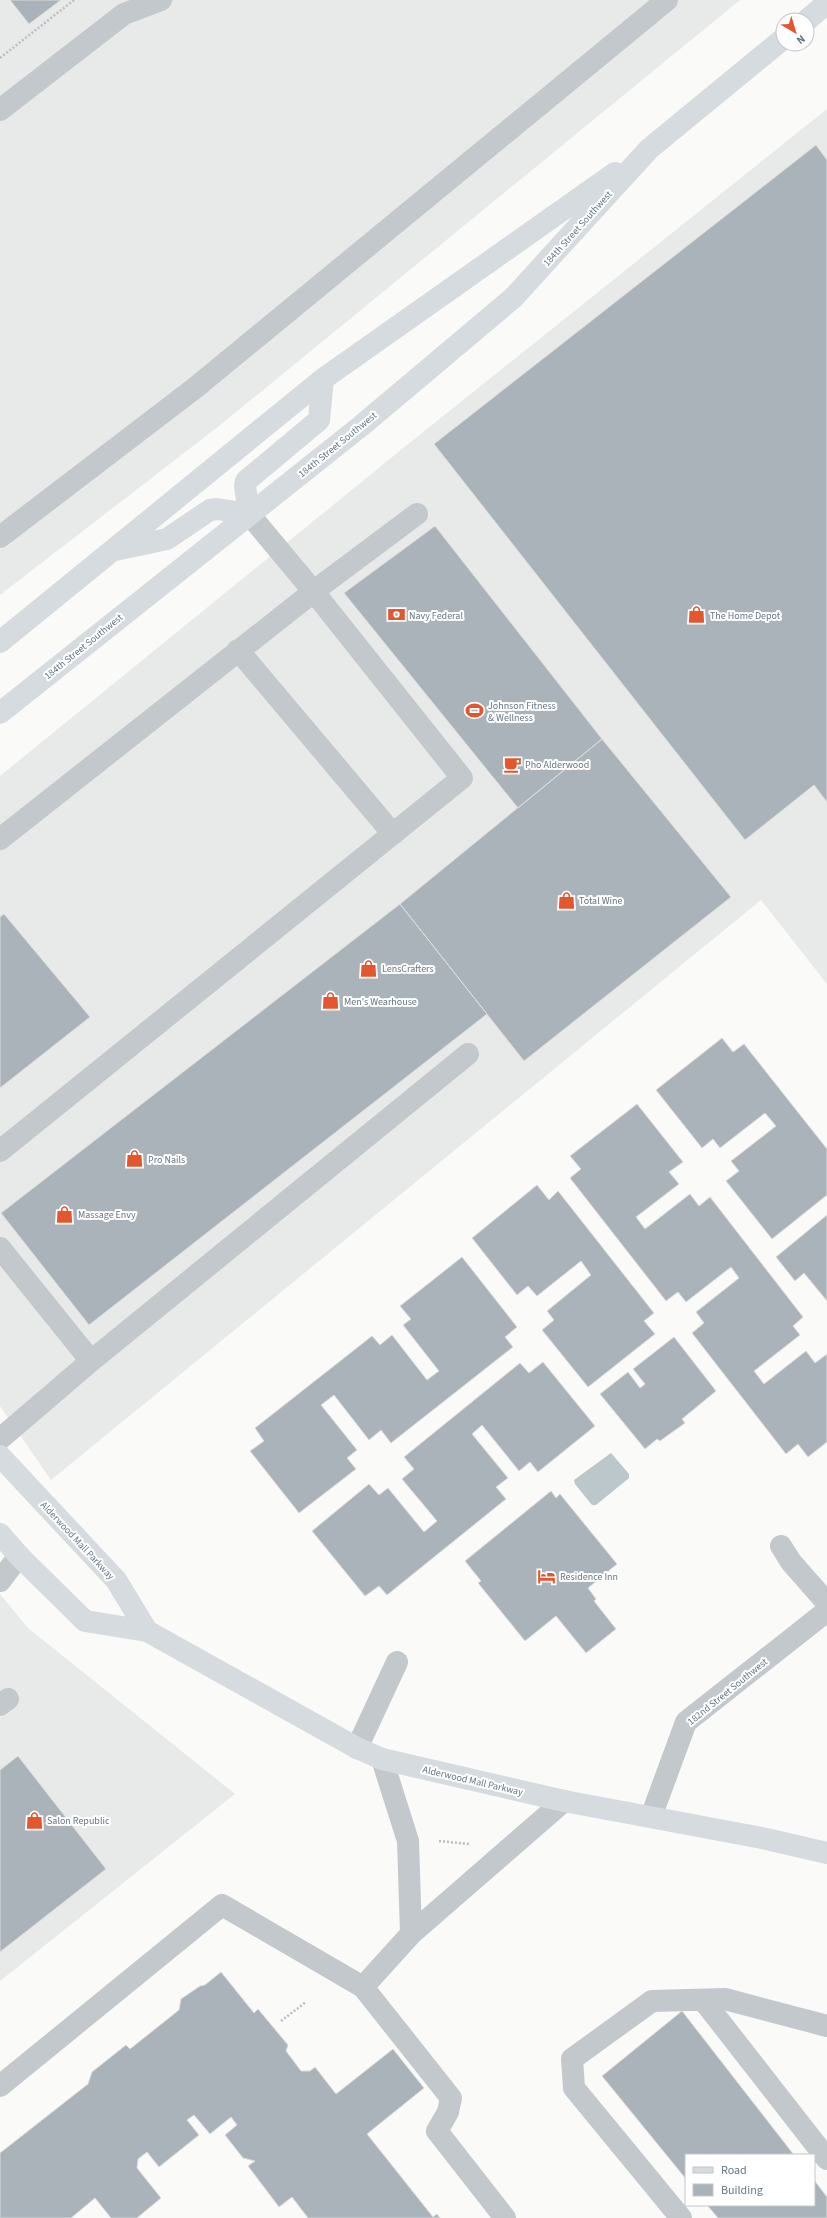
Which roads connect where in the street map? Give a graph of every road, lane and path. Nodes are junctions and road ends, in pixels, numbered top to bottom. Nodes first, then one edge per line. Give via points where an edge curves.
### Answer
1 (74, 0) edge
2 (161, 0) edge
3 (667, 0) edge
4 (827, 3) edge
5 (815, 13) edge
6 (775, 46) edge
7 (0, 58) edge
8 (0, 110) edge
9 (649, 149) junction
10 (323, 380) junction
11 (249, 514) junction
12 (417, 514) dead end
13 (0, 537) edge
14 (115, 550) junction
15 (314, 592) junction
16 (0, 642) edge
17 (238, 650) junction
18 (0, 713) edge
19 (393, 834) junction
20 (0, 840) edge
21 (468, 1054) dead end
22 (0, 1151) edge
23 (0, 1248) edge
24 (91, 1361) junction
25 (0, 1439) edge
26 (0, 1456) edge
27 (0, 1534) edge
28 (782, 1546) dead end
29 (19, 1556) junction
30 (0, 1581) edge
31 (827, 1603) edge
32 (827, 1611) edge
33 (147, 1631) junction
34 (397, 1662) dead end
35 (356, 1748) junction
36 (382, 1759) junction
37 (564, 1801) junction
38 (651, 1817) junction
39 (436, 1840) dead end
40 (471, 1844) dead end
41 (827, 1853) edge
42 (411, 1934) junction
43 (363, 1987) junction
44 (703, 2000) junction
45 (306, 2002) dead end
46 (281, 2021) dead end
47 (827, 2026) edge
48 (0, 2086) edge
49 (827, 2159) edge
50 (505, 2218) edge
51 (681, 2218) edge

1 - 7 path
2 - 8 street via 124,14
3 - 13 street via 195,388
4 - 5 main road
6 - 9 main road, 184th Street Southwest
9 - 10 main road, 184th Street Southwest
9 - 11 main road, 184th Street Southwest via 513,298 361,426
10 - 11 main road via 318,420 246,481
10 - 14 main road, 184th Street Southwest
11 - 14 main road via 210,510 167,539
11 - 15 street
11 - 18 main road, 184th Street Southwest
12 - 15 street
14 - 16 main road, 184th Street Southwest
15 - 17 street
15 - 19 street via 462,778
17 - 19 street
17 - 20 street
19 - 22 street
21 - 24 street
23 - 24 street
24 - 25 street
26 - 33 main road, Alderwood Mall Parkway via 116,1580
27 - 29 main road, Alderwood Mall Parkway
28 - 31 street via 791,1562
29 - 30 street
29 - 33 main road, Alderwood Mall Parkway via 85,1621
32 - 38 street, 182nd Street Southwest via 686,1722
33 - 35 main road, Alderwood Mall Parkway
34 - 35 street
35 - 36 main road, Alderwood Mall Parkway
36 - 37 main road, Alderwood Mall Parkway
36 - 42 street via 408,1841
37 - 38 main road, Alderwood Mall Parkway
37 - 42 street
38 - 41 main road, Alderwood Mall Parkway
39 - 40 path
42 - 43 street
43 - 48 street via 222,1905
43 - 50 street via 451,2098 448,2112 437,2131
44 - 47 street via 725,1999
44 - 49 street
44 - 51 street via 652,2001 572,2060 574,2088
45 - 46 path

